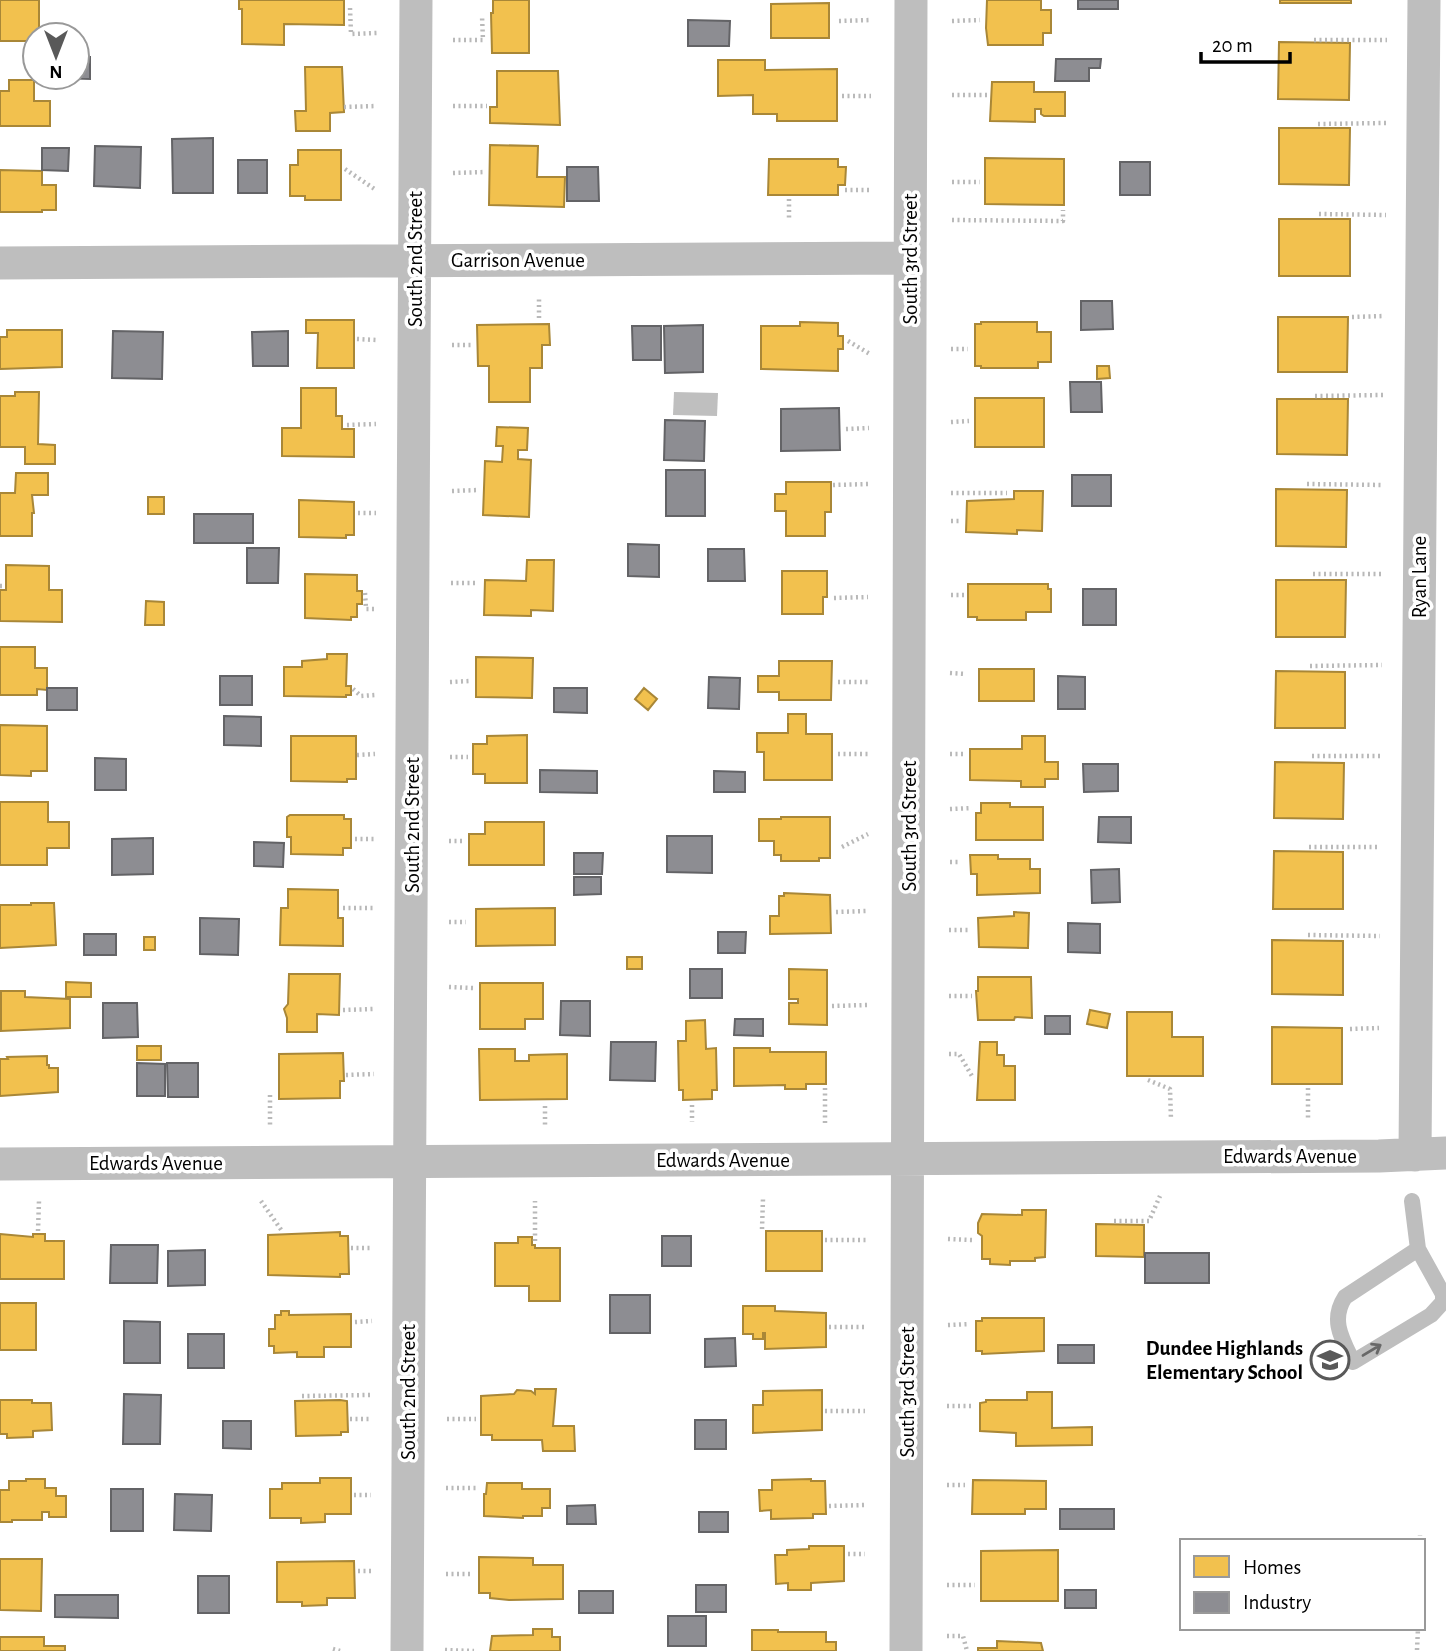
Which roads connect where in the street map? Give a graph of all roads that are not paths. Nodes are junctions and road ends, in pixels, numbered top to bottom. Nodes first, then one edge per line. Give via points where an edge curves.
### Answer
1 (416, 0) edge
2 (911, 0) edge
3 (1424, 0) edge
4 (910, 258) junction
5 (415, 260) junction
6 (0, 263) edge
7 (1433, 574) edge
8 (1430, 1154) edge
9 (909, 1159) junction
10 (409, 1162) junction
11 (0, 1164) edge
12 (1412, 1201) dead end
13 (1418, 1249) junction
14 (407, 1651) edge
15 (906, 1651) edge

1 - 5 street, South 2nd Street
2 - 4 street, South 3rd Street
3 - 7 street, Ryan Lane
4 - 5 street, Garrison Avenue
4 - 9 street, South 3rd Street
5 - 6 street, Garrison Avenue
5 - 10 street, South 2nd Street
7 - 8 street, Ryan Lane
8 - 9 street, Edwards Avenue
9 - 10 street, Edwards Avenue
9 - 15 street, South 3rd Street
10 - 11 street, Edwards Avenue
10 - 14 street, South 2nd Street
12 - 13 lane
13 -> 13 lane via 1345,1297 1340,1305 1339,1332 1353,1362 1431,1315 1443,1302

